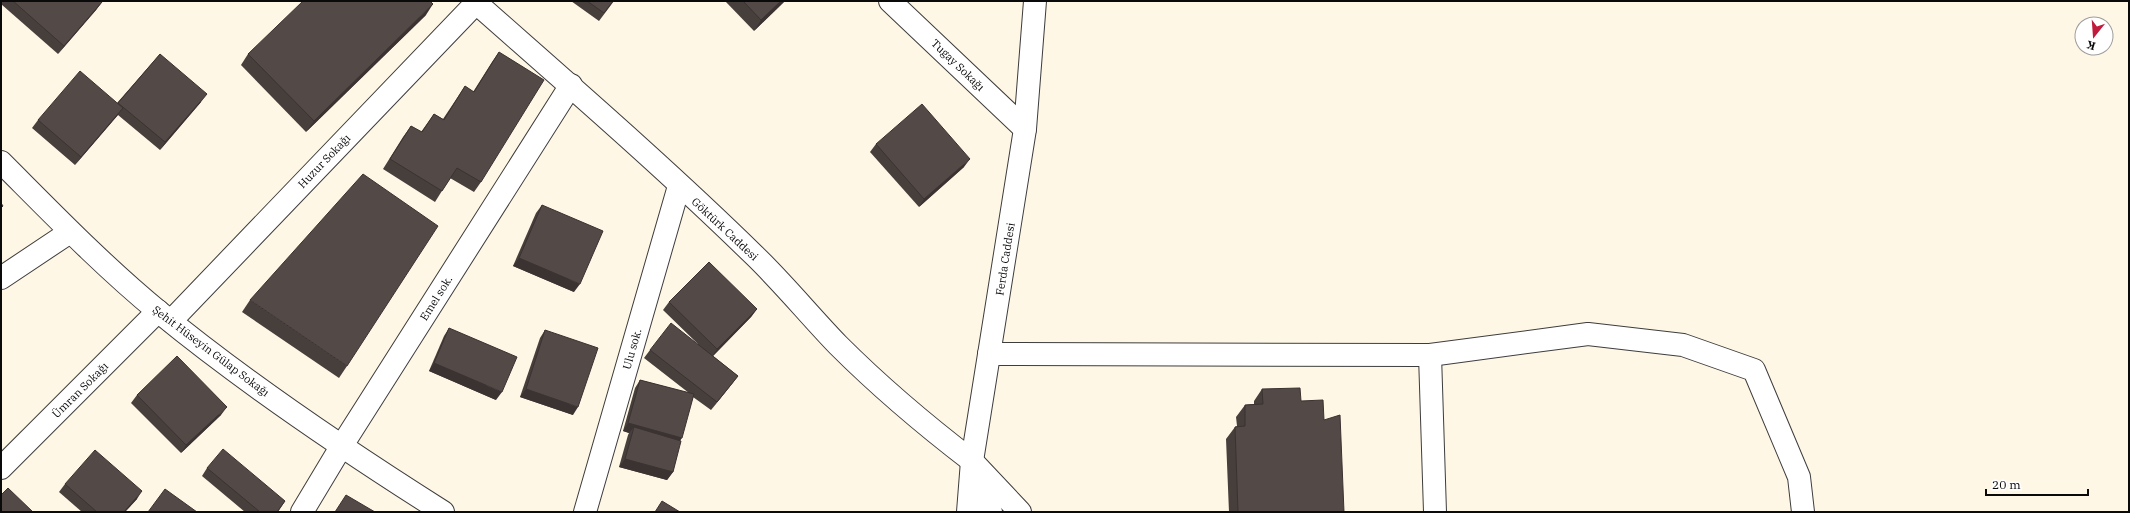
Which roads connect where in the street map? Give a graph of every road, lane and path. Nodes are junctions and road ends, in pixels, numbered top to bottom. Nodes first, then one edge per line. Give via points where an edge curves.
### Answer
1 (890, 1) edge
2 (1035, 1) edge
3 (476, 2) edge
4 (571, 85) junction
5 (1025, 129) junction
6 (1, 162) edge
7 (679, 186) junction
8 (70, 232) junction
9 (1, 278) edge
10 (164, 316) junction
11 (990, 354) junction
12 (1430, 355) junction
13 (341, 447) junction
14 (972, 461) junction
15 (1, 468) edge
16 (302, 512) edge
17 (443, 512) edge
18 (585, 512) edge
19 (968, 512) edge
20 (991, 512) edge
21 (1020, 512) edge
22 (1435, 512) edge
23 (1803, 512) edge

1 - 5 street, Tugay Sokağı
2 - 5 street, Ferda Caddesi
3 - 4 street, Göktürk Caddesi
3 - 10 street, Huzur Sokağı
4 - 7 street, Göktürk Caddesi
4 - 13 street, Emel sok.
5 - 11 street, Ferda Caddesi
6 - 8 street, Şehit Hüseyin Gülap Sokağı
7 - 14 street, Göktürk Caddesi via 755,256 839,346 928,428
7 - 18 street, Ulu sok.
8 - 9 street
8 - 10 street, Şehit Hüseyin Gülap Sokağı
10 - 13 street, Şehit Hüseyin Gülap Sokağı
10 - 15 street, Ümran Sokağı
11 - 12 street
11 - 14 street, Ferda Caddesi
12 - 22 street
12 - 23 street via 1588,334 1684,345 1754,370 1799,477
13 - 16 street, Emel sok.
13 - 17 street, Şehit Hüseyin Gülap Sokağı
14 - 19 street
14 - 20 street, Ferda Caddesi
14 - 21 street, Göktürk Caddesi

